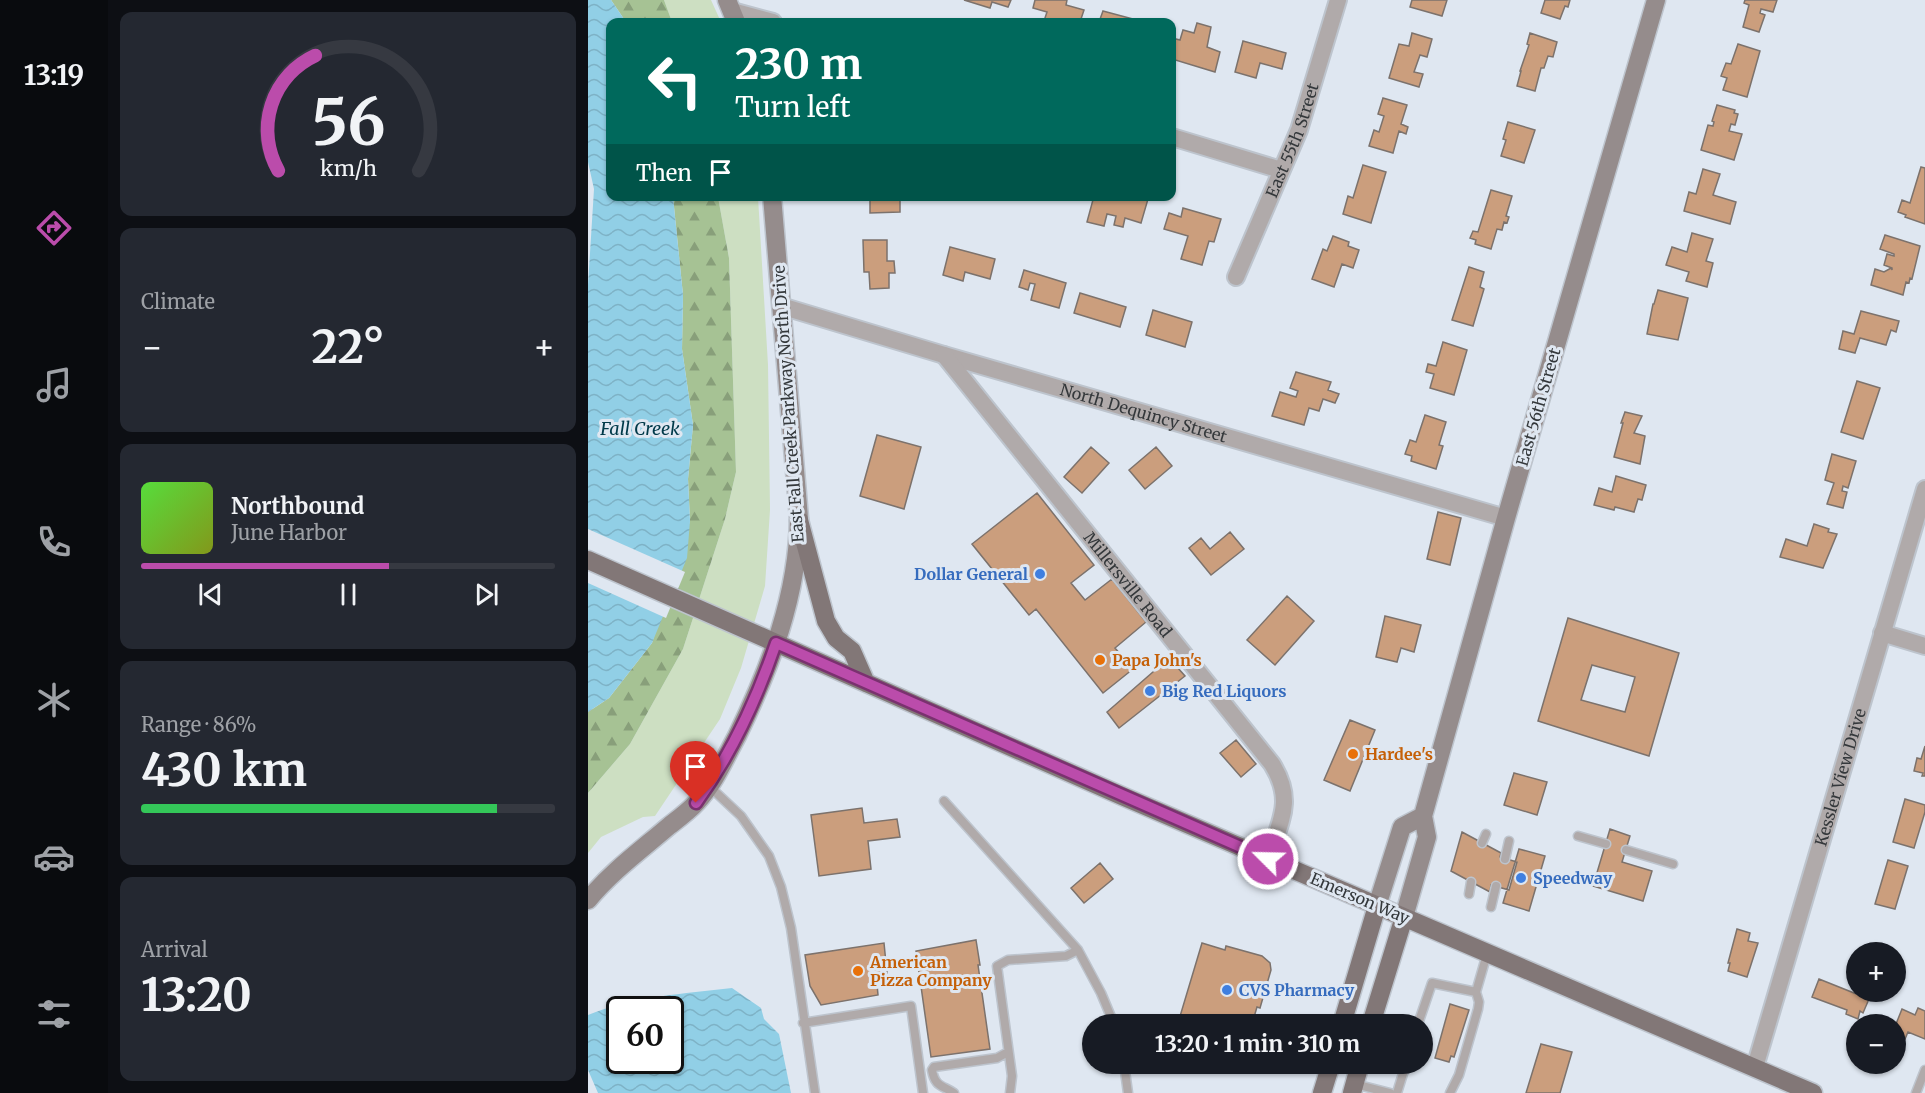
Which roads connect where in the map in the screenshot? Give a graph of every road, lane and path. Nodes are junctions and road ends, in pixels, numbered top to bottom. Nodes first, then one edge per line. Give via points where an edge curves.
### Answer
1 (1338, 0) edge
2 (1656, 0) edge
3 (732, 11) edge
4 (758, 18) edge
5 (1176, 138) edge
6 (1281, 170) junction
7 (772, 201) edge
8 (1236, 277) dead end
9 (781, 306) junction
10 (944, 355) junction
11 (1925, 489) edge
12 (1506, 518) junction
13 (799, 520) junction
14 (588, 560) edge
15 (1882, 633) junction
16 (776, 643) junction
17 (1925, 646) edge
18 (866, 683) junction
19 (709, 786) junction
20 (944, 801) dead end
21 (1423, 816) junction
22 (1578, 836) dead end
23 (1509, 841) dead end
24 (1606, 844) dead end
25 (1626, 850) dead end
26 (1268, 859) junction
27 (1505, 859) dead end
28 (1672, 864) dead end
29 (1471, 882) dead end
30 (1496, 886) dead end
31 (1468, 894) dead end
32 (588, 900) edge
33 (1377, 906) junction
34 (1491, 908) dead end
35 (1404, 917) junction
36 (1078, 950) junction
37 (1487, 954) junction
38 (1476, 992) junction
39 (1110, 1014) edge
40 (1345, 1014) edge
41 (1374, 1014) edge
42 (1421, 1014) edge
43 (803, 1023) junction
44 (1008, 1052) junction
45 (1755, 1067) junction
46 (1925, 1070) edge
47 (1125, 1074) edge
48 (1327, 1074) edge
49 (1357, 1074) edge
50 (1403, 1074) edge
51 (1353, 1089) edge
52 (815, 1093) edge
53 (923, 1093) edge
54 (954, 1093) edge
55 (1010, 1093) edge
56 (1128, 1093) edge
57 (1322, 1093) edge
58 (1390, 1093) edge
59 (1397, 1093) edge
60 (1450, 1093) edge
61 (1813, 1093) edge
62 (1916, 1093) edge

1 - 6 street, East 55th Street via 1299,130
2 - 12 street, East 56th Street
3 - 4 street
5 - 6 street
6 - 8 street, East 55th Street
7 - 9 street, East Fall Creek Parkway North Drive
9 - 10 street, North Dequincy Street
9 - 13 street, East Fall Creek Parkway North Drive
10 - 12 street, North Dequincy Street
10 - 26 street, Millersville Road via 1272,764 1285,799
11 - 15 street, Kessler View Drive
12 - 21 street, East 56th Street
13 - 16 street, East Fall Creek Parkway North Drive via 790,599
13 - 18 main road via 826,621 836,638 852,651
14 - 16 main road, Emerson Way
15 - 17 street
15 - 45 street, Kessler View Drive
16 - 18 main road, Emerson Way
16 - 19 street, East Fall Creek Parkway North Drive via 747,714
18 - 26 main road, Emerson Way
19 - 32 street, East Fall Creek Parkway North Drive via 696,803
19 - 43 lane via 741,816 769,856 791,928
20 - 36 lane
21 - 33 street via 1402,827
21 - 35 street, East 56th Street via 1427,837
22 - 24 lane
23 - 27 lane
25 - 28 lane
26 - 33 main road, Emerson Way
29 - 31 lane
30 - 34 lane
33 - 35 main road, Emerson Way
33 - 40 main road
35 - 37 main road, Emerson Way
35 - 41 main road, East 56th Street
36 - 39 lane
36 - 44 lane via 1066,956 1008,960 997,966
37 - 38 lane
37 - 45 main road, Emerson Way
38 - 42 lane via 1432,983
38 - 60 lane via 1478,1009
43 - 52 lane
43 - 53 lane via 911,1006
44 - 54 lane via 997,1058 934,1067 937,1084
44 - 55 lane
45 - 61 main road, Emerson Way
46 - 62 lane
47 - 56 lane
48 - 57 main road
49 - 51 main road
50 - 59 lane
51 - 58 lane

